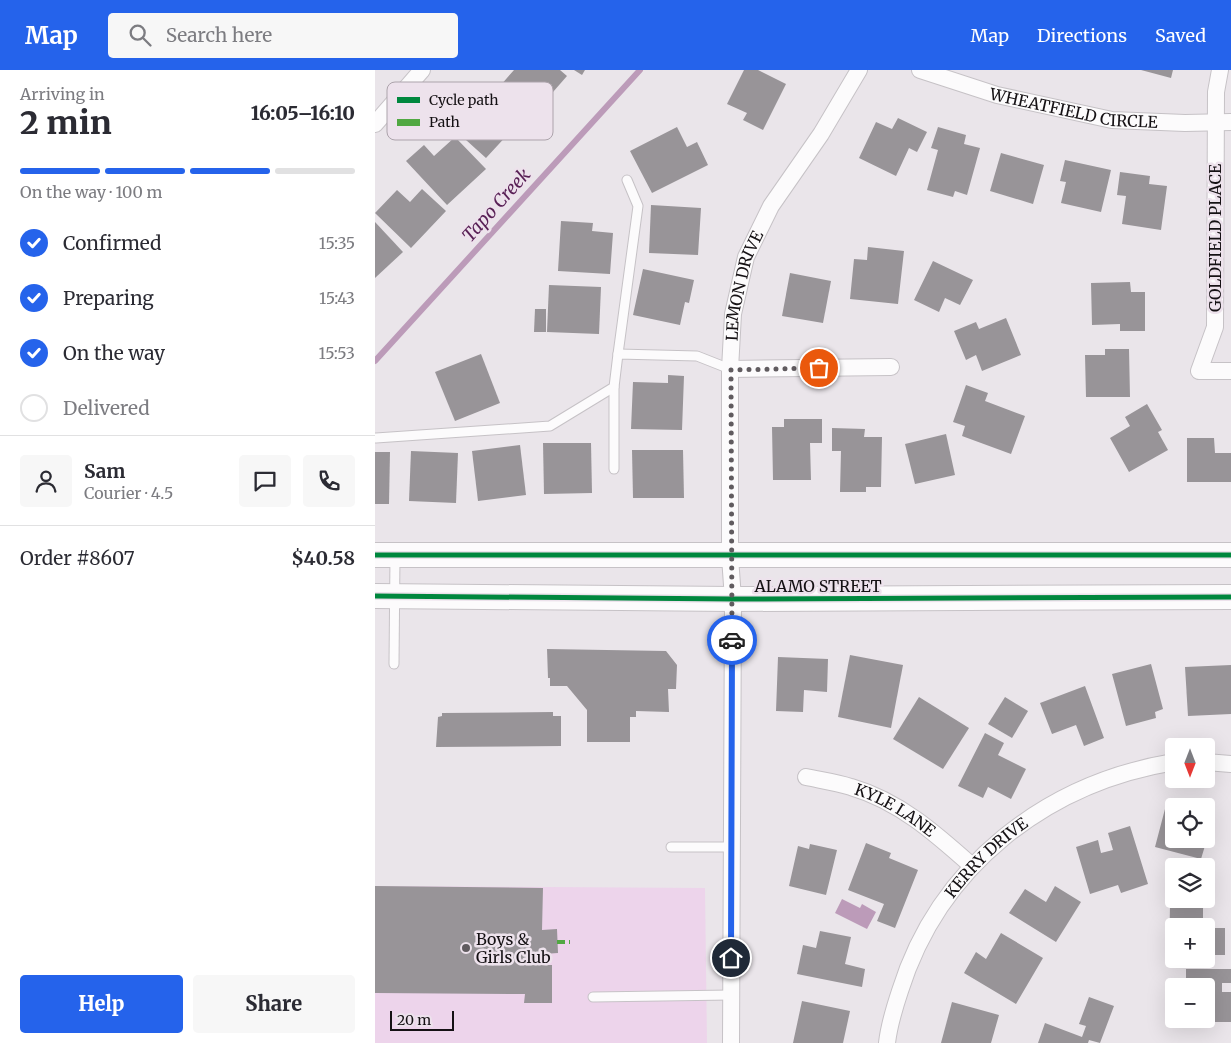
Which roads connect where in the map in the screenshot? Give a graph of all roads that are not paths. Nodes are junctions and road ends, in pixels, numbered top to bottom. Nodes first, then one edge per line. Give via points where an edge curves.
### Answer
1 (422, 70) edge
2 (859, 70) edge
3 (920, 70) edge
4 (1220, 70) edge
5 (412, 82) edge
6 (387, 110) edge
7 (1223, 122) edge
8 (375, 124) edge
9 (627, 180) dead end
10 (618, 354) junction
11 (891, 367) dead end
12 (731, 370) junction
13 (1231, 371) edge
14 (614, 387) junction
15 (376, 438) edge
16 (614, 469) dead end
17 (385, 555) edge
18 (1231, 556) edge
19 (730, 557) junction
20 (385, 596) edge
21 (1231, 597) edge
22 (733, 599) junction
23 (394, 664) dead end
24 (1165, 763) edge
25 (1215, 763) edge
26 (1231, 764) edge
27 (805, 777) dead end
28 (671, 847) dead end
29 (731, 847) junction
30 (972, 866) junction
31 (731, 995) junction
32 (593, 997) dead end
33 (731, 1043) edge
34 (887, 1043) edge

1 - 5 street
2 - 12 street, LEMON DRIVE via 821,134 771,206 746,257 733,314
3 - 7 street, WHEATFIELD CIRCLE via 997,95 1112,120
4 - 7 street, GOLDFIELD PLACE via 1216,92
6 - 8 street
7 - 13 street, GOLDFIELD PLACE via 1215,327 1199,371
9 - 10 lane via 638,206
10 - 12 lane via 697,356
10 - 14 lane
11 - 12 street
12 - 19 street, LEMON DRIVE
14 - 15 lane via 551,426
14 - 16 lane
17 - 19 main road, ALAMO STREET
17 - 20 lane
18 - 19 main road, ALAMO STREET
19 - 22 street, LEMON DRIVE
20 - 22 main road, ALAMO STREET
20 - 23 lane
21 - 22 main road, ALAMO STREET
22 - 29 street, LEMON DRIVE
24 - 30 street, KERRY DRIVE via 1111,776 1076,790 1029,817
25 - 26 street
27 - 30 street, KYLE LANE via 851,786 893,804 929,827
28 - 29 lane
29 - 31 street, LEMON DRIVE
30 - 34 street, KERRY DRIVE via 935,913 908,964
31 - 32 lane
31 - 33 street, LEMON DRIVE

